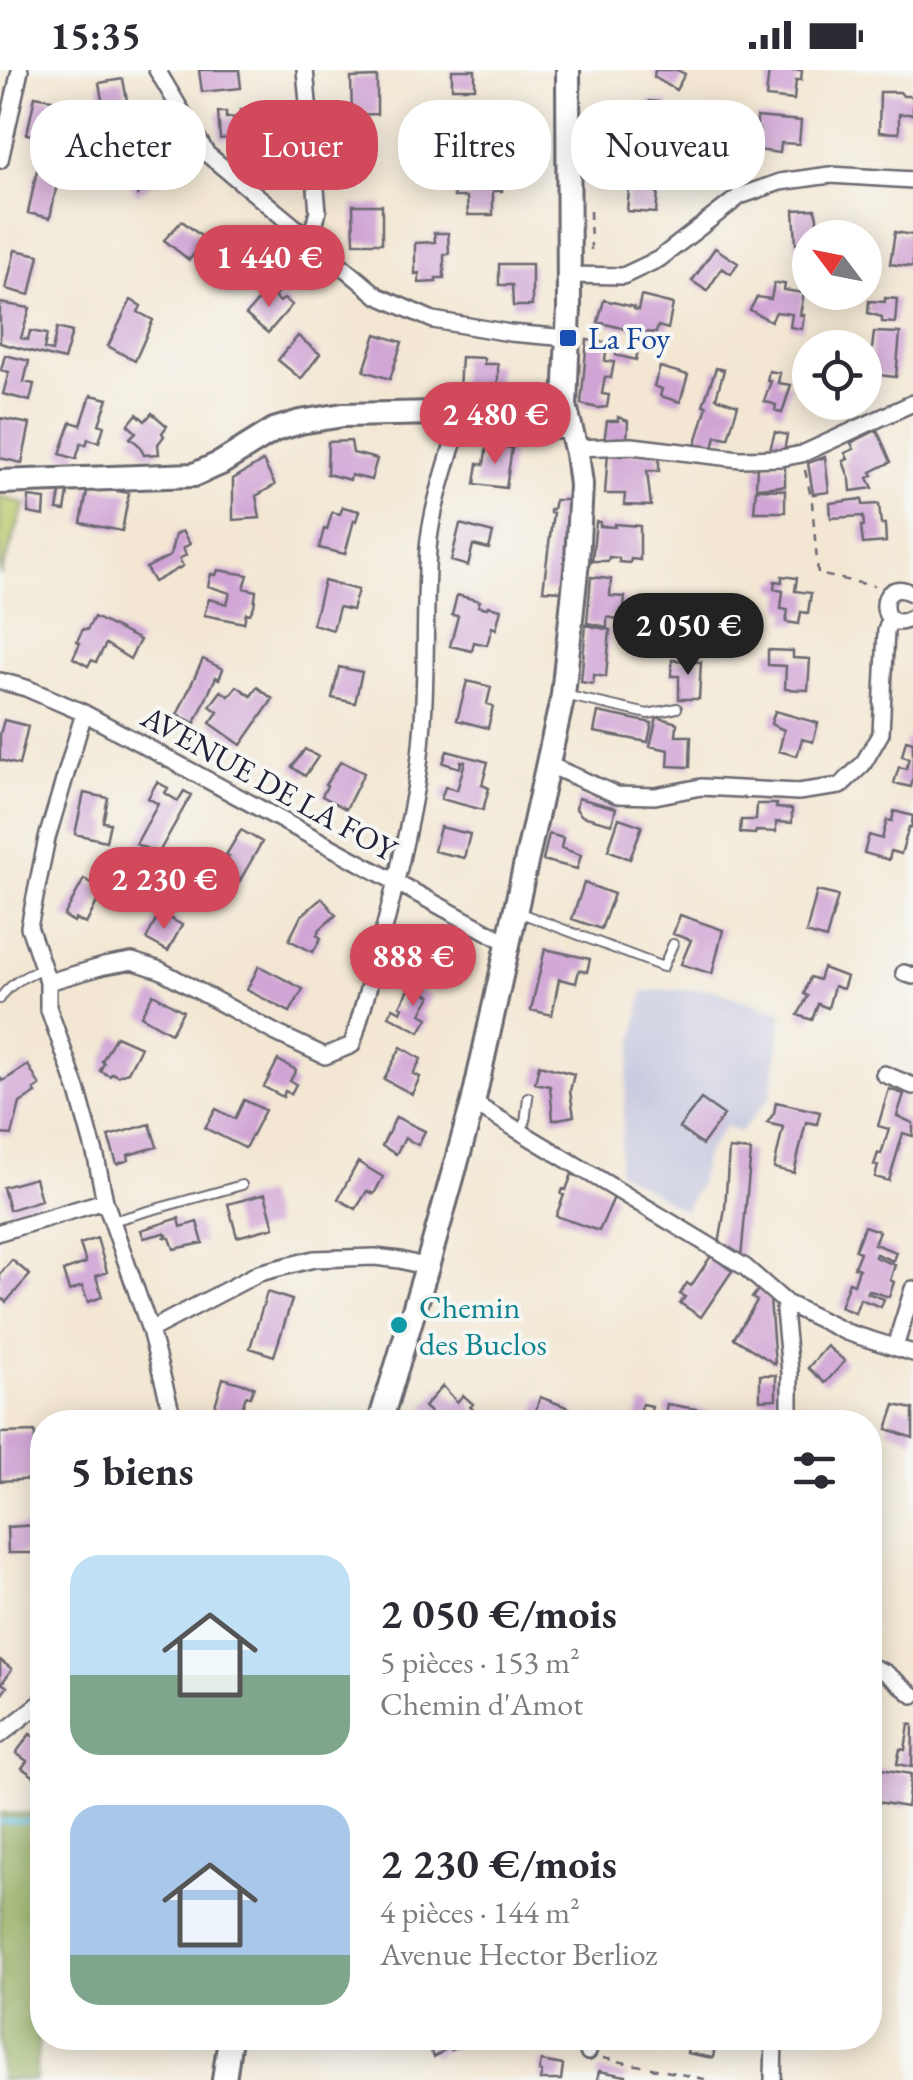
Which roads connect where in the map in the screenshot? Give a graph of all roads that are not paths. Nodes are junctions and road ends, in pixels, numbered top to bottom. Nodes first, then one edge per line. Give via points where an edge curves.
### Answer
1 (20, 70) edge
2 (157, 70) edge
3 (306, 70) edge
4 (568, 70) edge
5 (0, 160) edge
6 (913, 180) edge
7 (308, 236) junction
8 (569, 275) junction
9 (568, 338) junction
10 (913, 404) edge
11 (462, 415) junction
12 (573, 438) junction
13 (0, 482) edge
14 (913, 594) edge
15 (890, 618) junction
16 (913, 618) edge
17 (0, 681) edge
18 (563, 695) junction
19 (677, 708) dead end
20 (84, 714) junction
21 (549, 764) junction
22 (394, 882) junction
23 (515, 911) junction
24 (508, 943) junction
25 (672, 944) dead end
26 (45, 976) junction
27 (0, 1000) edge
28 (884, 1074) dead end
29 (913, 1086) edge
30 (528, 1097) dead end
31 (473, 1103) junction
32 (520, 1132) junction
33 (242, 1186) dead end
34 (105, 1200) junction
35 (112, 1221) junction
36 (0, 1232) edge
37 (427, 1266) junction
38 (913, 1289) edge
39 (786, 1303) junction
40 (150, 1330) junction
41 (894, 1347) junction
42 (913, 1353) edge
43 (171, 1410) edge
44 (384, 1410) edge
45 (790, 1410) edge
46 (882, 1671) edge
47 (913, 1696) edge
48 (30, 1712) edge
49 (0, 1736) edge
50 (224, 2050) edge
51 (227, 2050) edge
52 (774, 2050) edge
53 (212, 2080) edge
54 (224, 2080) edge
55 (773, 2080) edge

1 - 5 street
2 - 7 street via 207,154
3 - 7 street via 318,212
4 - 8 street
6 - 8 street via 830,176 780,182 740,196 659,260 623,276
7 - 9 street via 378,296 432,320
8 - 9 street
9 - 12 street via 565,406
10 - 12 street via 781,458 590,446
11 - 12 street
11 - 13 street via 343,415 300,422 194,475
11 - 22 street via 428,544 423,724
12 - 18 street via 581,485
14 - 15 street via 902,589 888,595
15 - 16 street
15 - 21 street via 881,732 863,764 840,786 617,794
17 - 20 street, AVENUE DE LA FOY
18 - 19 lane via 648,714
18 - 21 street
20 - 22 street, AVENUE DE LA FOY
20 - 26 street via 28,928
21 - 23 street
22 - 24 street, AVENUE DE LA FOY
22 - 26 street via 352,1045 324,1056 160,970 132,962
23 - 24 street
23 - 25 lane via 663,967
24 - 31 street
26 - 27 lane via 30,973
26 - 34 street via 48,1007
28 - 29 street
30 - 32 lane
31 - 32 street
31 - 37 street
32 - 39 street via 745,1267
33 - 35 lane
34 - 35 street
34 - 36 street
35 - 40 street
37 - 40 street via 314,1259 259,1273
37 - 44 street
38 - 41 street
39 - 41 street
39 - 45 street
40 - 43 street
41 - 42 street
46 - 47 street
48 - 49 street
50 - 53 street
51 - 54 street
52 - 55 street

